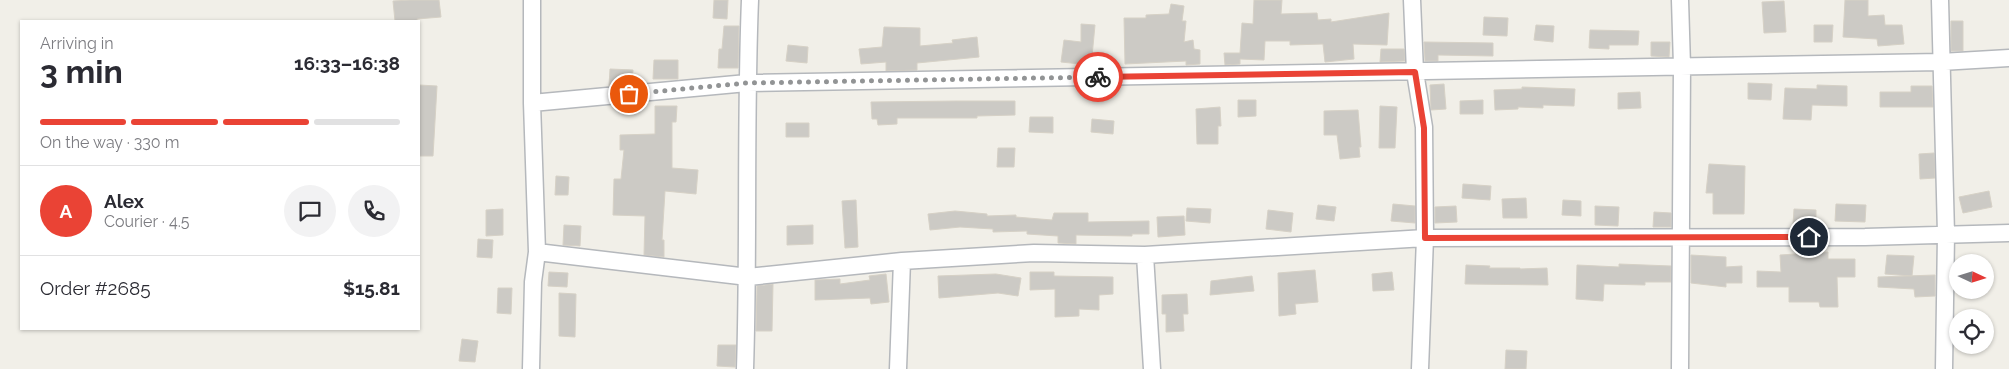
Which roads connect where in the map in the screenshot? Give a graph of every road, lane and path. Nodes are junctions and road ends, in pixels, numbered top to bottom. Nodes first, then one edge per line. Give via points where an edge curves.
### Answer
1 (532, 0) edge
2 (750, 0) edge
3 (1412, 0) edge
4 (1680, 0) edge
5 (1940, 0) edge
6 (2009, 58) edge
7 (1941, 62) junction
8 (1682, 66) junction
9 (1415, 72) junction
10 (746, 83) junction
11 (532, 103) junction
12 (2009, 232) edge
13 (1946, 234) junction
14 (1425, 238) junction
15 (1680, 238) junction
16 (536, 252) junction
17 (1145, 255) junction
18 (902, 261) junction
19 (748, 277) junction
20 (532, 369) edge
21 (745, 369) edge
22 (898, 369) edge
23 (1152, 369) edge
24 (1420, 369) edge
25 (1680, 369) edge
26 (1944, 369) edge

1 - 11 street
2 - 10 street
3 - 9 street
4 - 8 street
5 - 7 street
6 - 7 street
7 - 8 street
7 - 13 street
8 - 9 street
8 - 15 street
9 - 10 street
9 - 14 street via 1424,128
10 - 11 street
10 - 19 street
11 - 16 street
12 - 13 street
13 - 15 street
13 - 26 street
14 - 15 street
14 - 17 street
14 - 24 street
15 - 25 street
16 - 19 street
16 - 20 street
17 - 18 street via 1034,254
17 - 23 street
18 - 19 street
18 - 22 street
19 - 21 street

